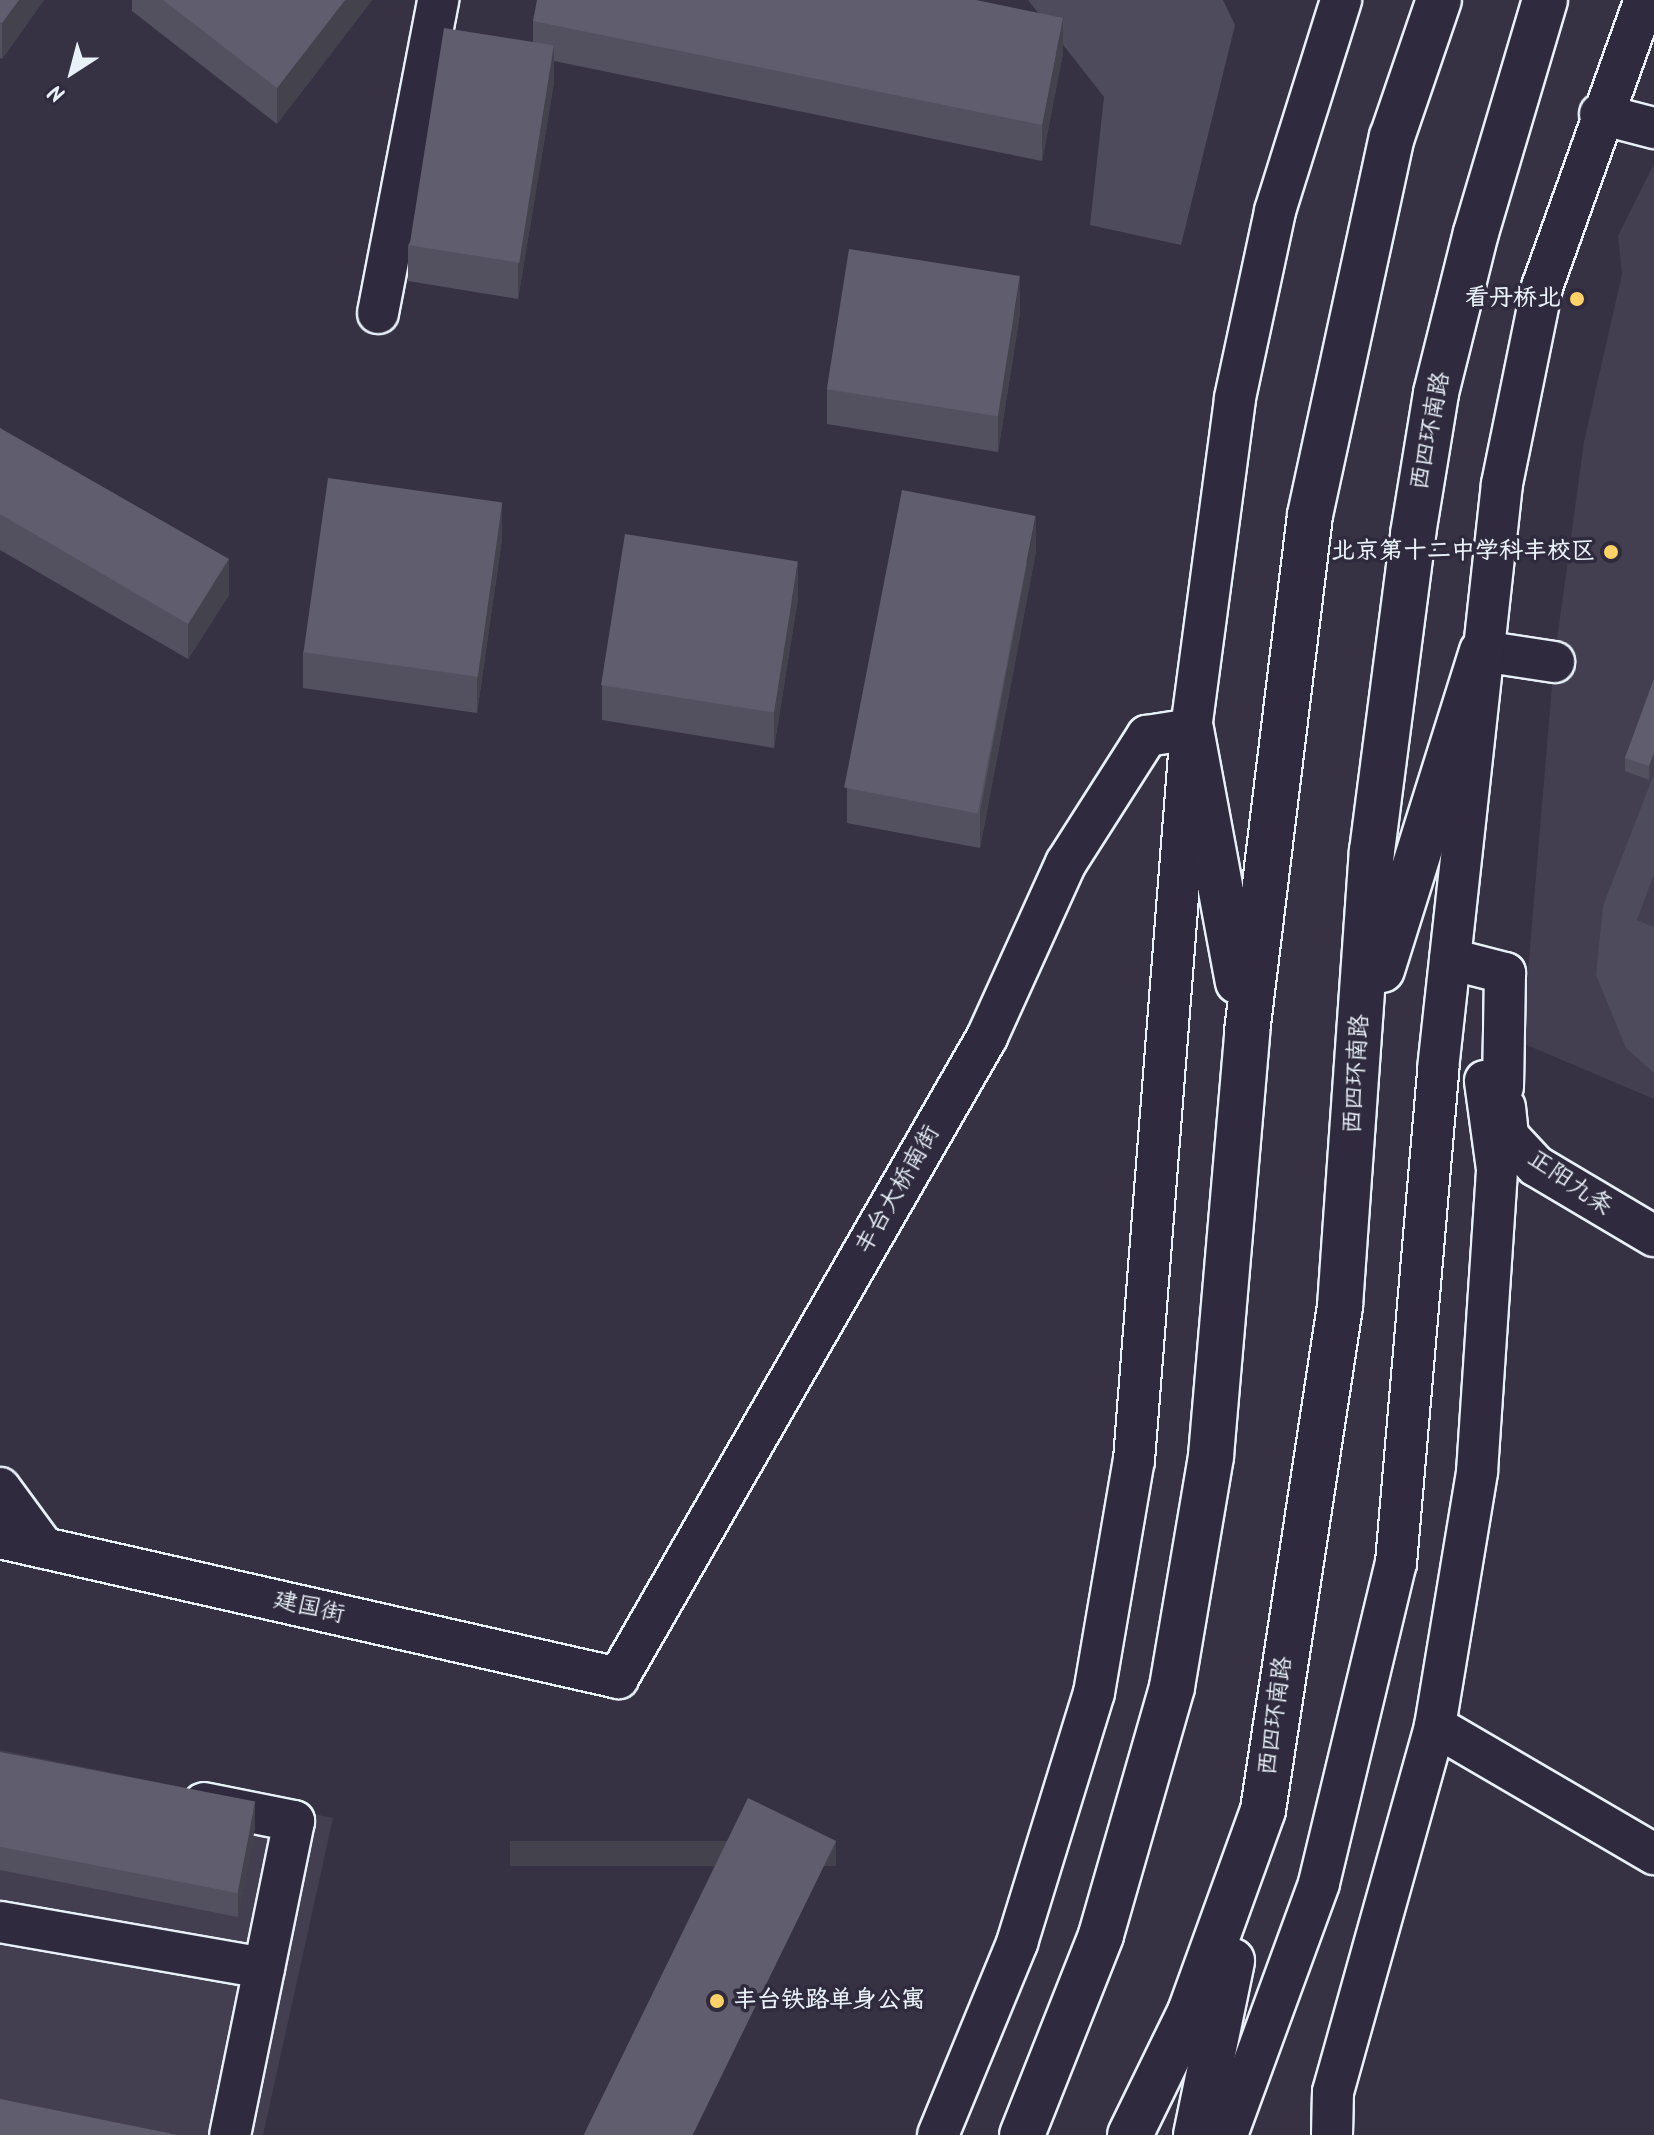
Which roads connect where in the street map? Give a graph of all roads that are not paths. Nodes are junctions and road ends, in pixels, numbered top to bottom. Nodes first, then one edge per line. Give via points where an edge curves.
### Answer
1 (438, 0) edge
2 (1341, 0) edge
3 (1439, 0) edge
4 (1545, 0) edge
5 (1645, 0) edge
6 (1600, 114) junction
7 (1654, 128) edge
8 (378, 313) dead end
9 (1482, 651) junction
10 (1554, 662) dead end
11 (1191, 729) junction
12 (1450, 959) junction
13 (1247, 1032) junction
14 (1360, 1037) junction
15 (1438, 1069) junction
16 (1494, 1084) junction
17 (1654, 1236) edge
18 (0, 1488) edge
19 (0, 1538) edge
20 (44, 1548) junction
21 (618, 1678) joint
22 (1435, 1726) junction
23 (170, 1797) edge
24 (1263, 1810) junction
25 (1654, 1854) edge
26 (0, 1922) edge
27 (264, 1968) junction
28 (230, 2135) edge
29 (938, 2135) edge
30 (1022, 2135) edge
31 (1130, 2135) edge
32 (1196, 2135) edge
33 (1227, 2135) edge
34 (1332, 2135) edge

1 - 8 street
2 - 11 street via 1275,211 1235,398
3 - 13 highway via 1388,152 1310,515
4 - 14 highway, 西四环南路 via 1454,321 1413,534 1372,851
5 - 6 street
6 - 7 street
6 - 9 street via 1542,287 1502,484
9 - 10 street
9 - 12 street
9 - 14 highway
11 - 13 highway
11 - 21 street, 丰台大桥南街 via 1147,736 1066,863 987,1037
11 - 29 street via 1134,1460 1094,1693 1017,1943
12 - 15 street
12 - 16 street via 1505,973
13 - 30 highway via 1211,1456 1172,1687 1101,1935
14 - 24 highway, 西四环南路 via 1340,1306
15 - 16 street
15 - 33 street via 1396,1563 1319,1883
16 - 17 street, 正阳九条 via 1508,1136 1536,1166
16 - 22 street via 1497,1169 1477,1472
18 - 20 street
19 - 20 street, 建国街
20 - 21 street, 建国街
22 - 25 street
22 - 34 street via 1333,2092
23 - 27 street via 294,1821
24 - 31 highway, 西四环南路 via 1190,2012
24 - 32 highway
26 - 27 street
27 - 28 street

